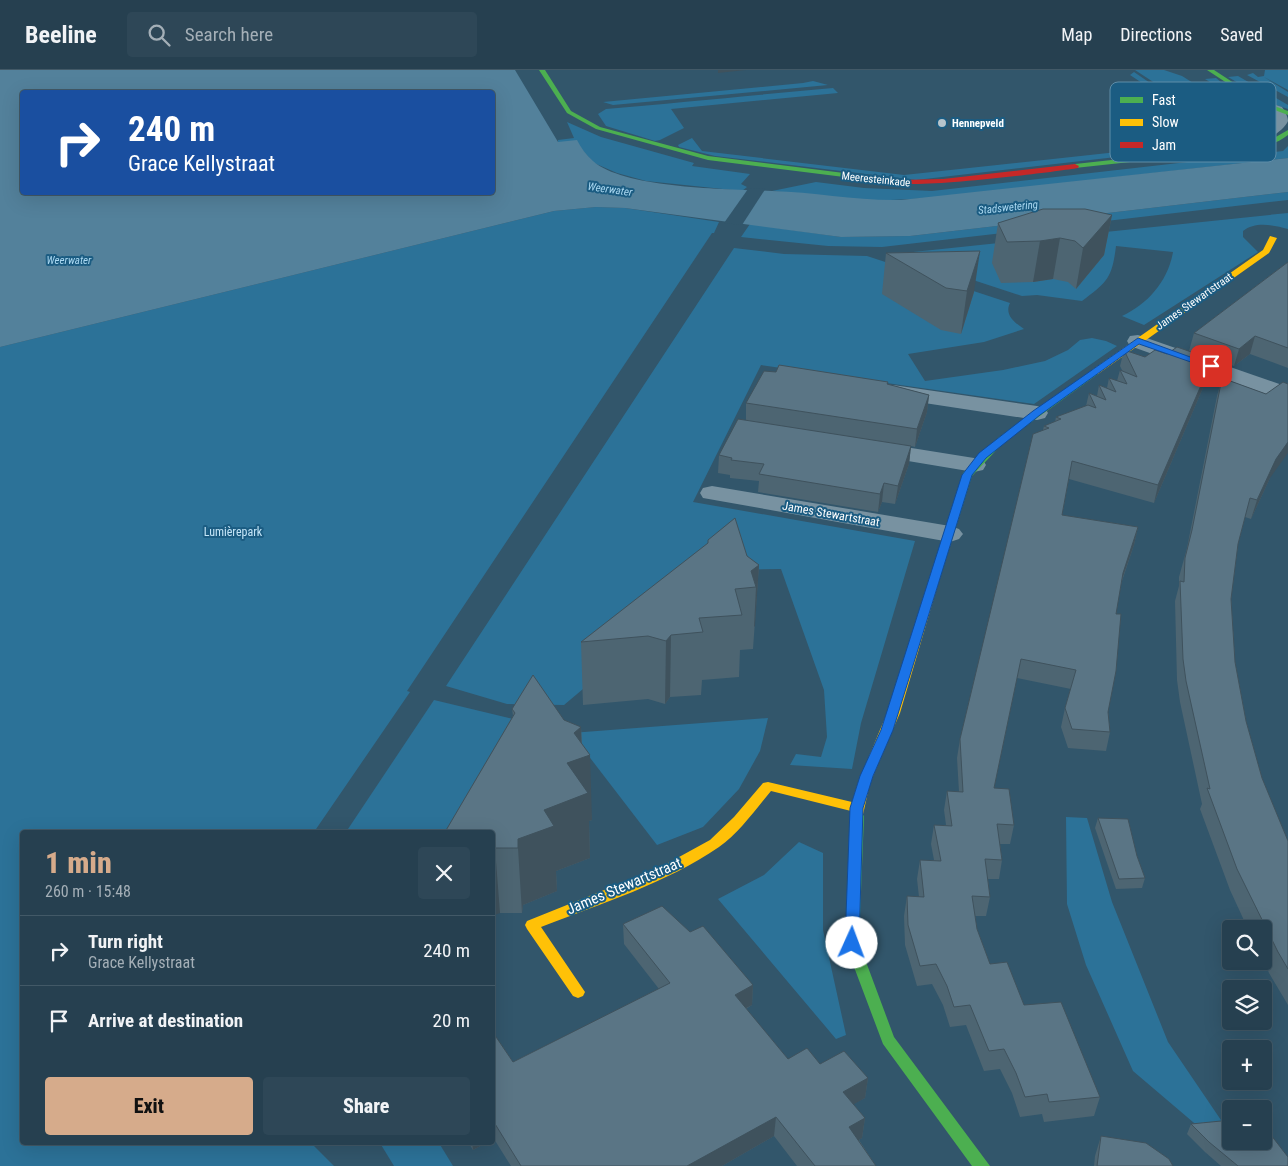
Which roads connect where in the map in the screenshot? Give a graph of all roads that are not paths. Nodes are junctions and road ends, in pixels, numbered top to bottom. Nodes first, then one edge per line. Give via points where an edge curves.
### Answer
1 (542, 70) edge
2 (1210, 70) edge
3 (1228, 82) edge
4 (1285, 106) edge
5 (1276, 126) edge
6 (1288, 132) edge
7 (1276, 141) edge
8 (1113, 162) edge
9 (1273, 238) dead end
10 (1138, 340) junction
11 (877, 389) edge
12 (1288, 394) edge
13 (1037, 413) junction
14 (849, 445) edge
15 (974, 465) junction
16 (712, 493) dead end
17 (950, 534) junction
18 (857, 808) junction
19 (578, 992) dead end
20 (982, 1166) edge

1 - 8 street, Meeresteinkade via 569,112 598,128 708,158 913,183
2 - 3 street
4 - 5 street, Meeresteinkade
6 - 7 street, Meeresteinkade
9 - 10 street, James Stewartstraat via 1266,251
10 - 12 street
10 - 13 street, James Stewartstraat
11 - 13 street
13 - 15 street, James Stewartstraat
14 - 15 street
15 - 17 street, James Stewartstraat via 967,475
16 - 17 street, James Stewartstraat
17 - 18 street, James Stewartstraat via 887,730 866,776
18 - 19 street, James Stewartstraat via 768,786 715,843 664,872 532,925
18 - 20 street, James Stewartstraat via 852,943 888,1040

